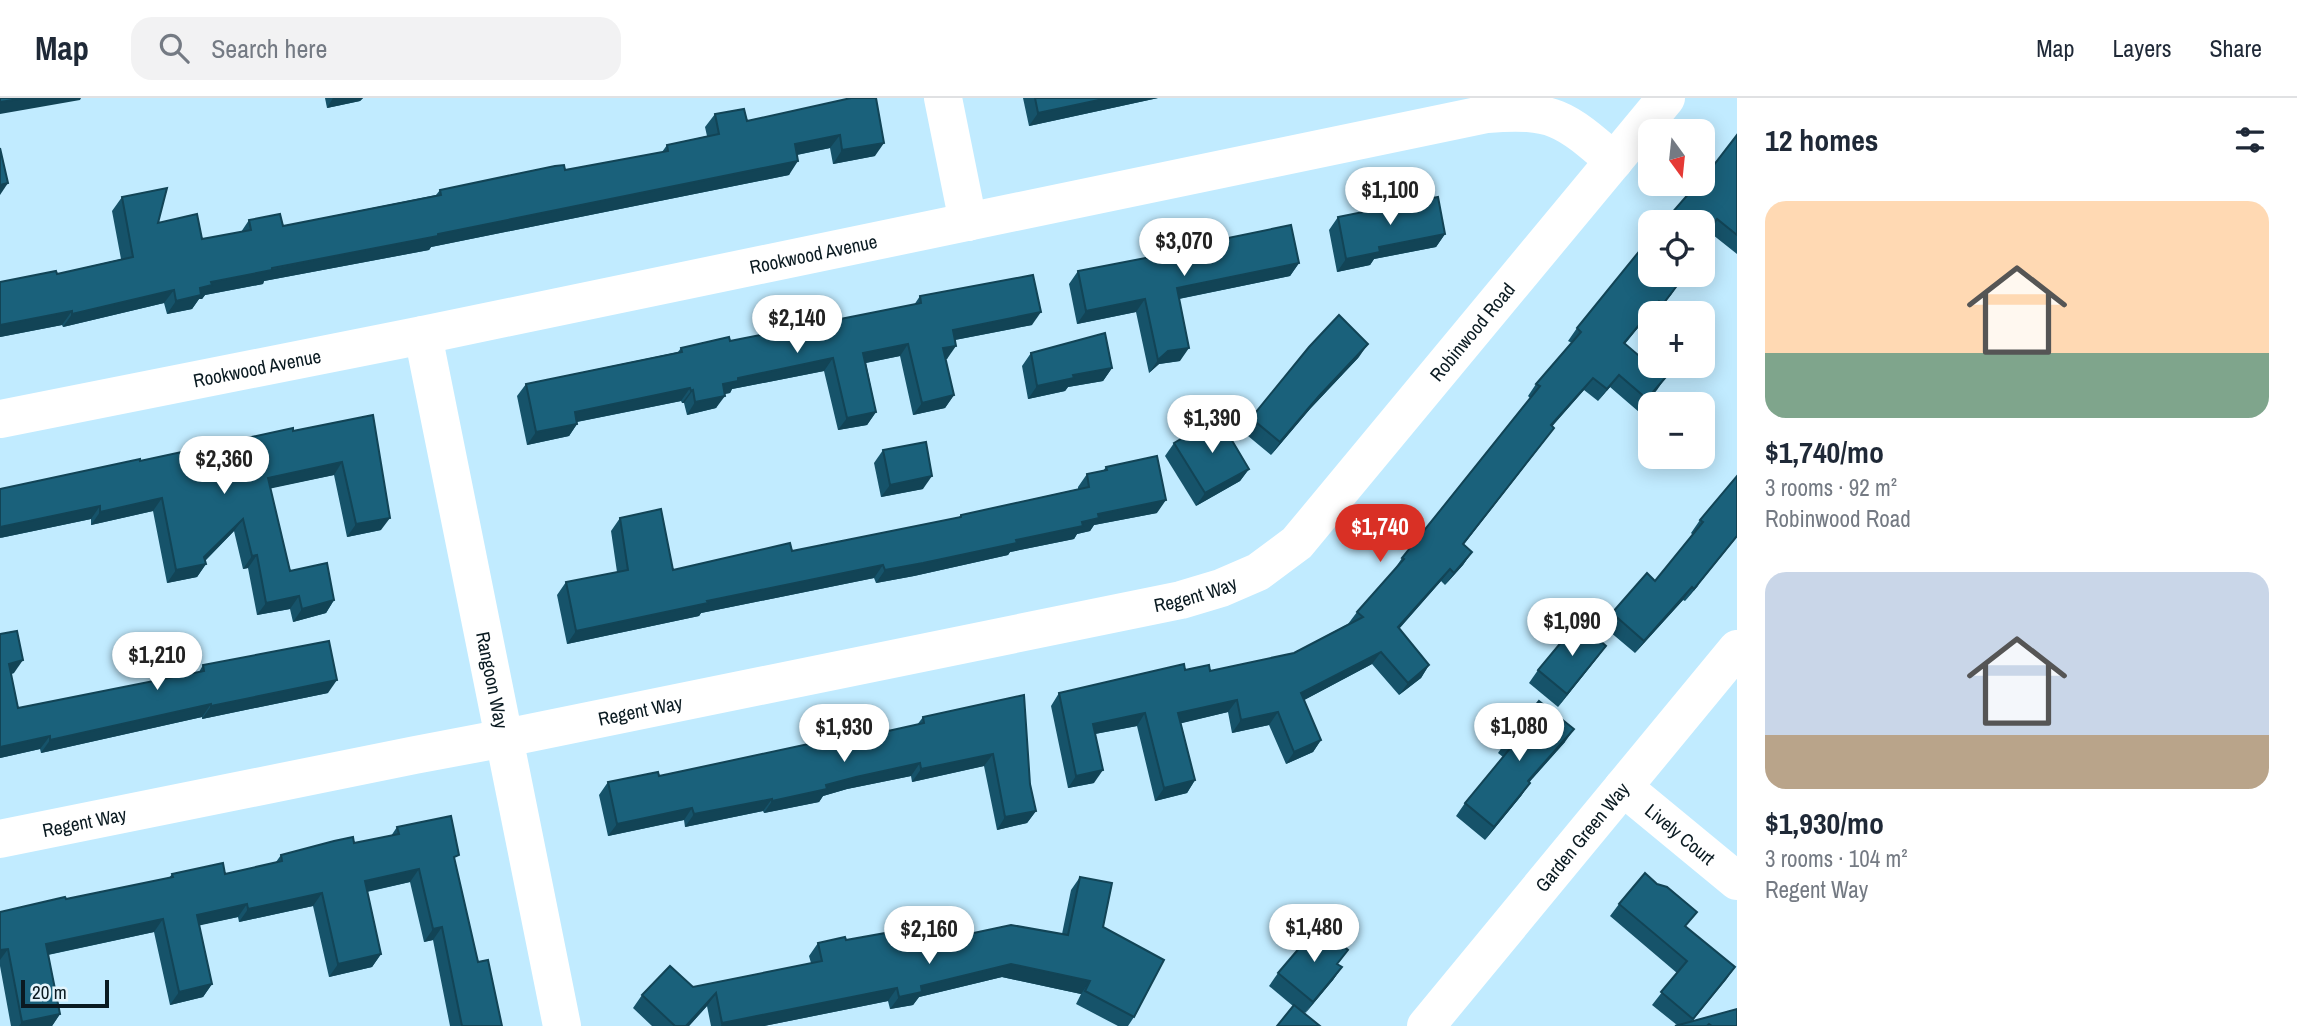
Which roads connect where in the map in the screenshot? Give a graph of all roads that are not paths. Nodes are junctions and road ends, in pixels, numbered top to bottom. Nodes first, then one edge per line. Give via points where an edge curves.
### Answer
1 (943, 98) edge
2 (1666, 98) edge
3 (1614, 161) junction
4 (968, 222) junction
5 (423, 335) junction
6 (0, 419) edge
7 (1273, 561) joint
8 (1737, 649) edge
9 (505, 738) junction
10 (1623, 787) junction
11 (0, 839) edge
12 (1737, 881) edge
13 (562, 1026) edge
14 (1426, 1026) edge

1 - 4 street
2 - 3 street, Robinwood Road
3 - 4 street, Rookwood Avenue via 1564,122 1541,114 1487,114
3 - 7 street, Robinwood Road via 1297,543
4 - 5 street, Rookwood Avenue
5 - 6 street, Rookwood Avenue
5 - 9 street, Rangoon Way
7 - 9 street, Regent Way via 1221,589 1181,600
8 - 10 street, Garden Green Way
9 - 11 street, Regent Way
9 - 13 street, Rangoon Way
10 - 12 street, Lively Court
10 - 14 street, Garden Green Way

